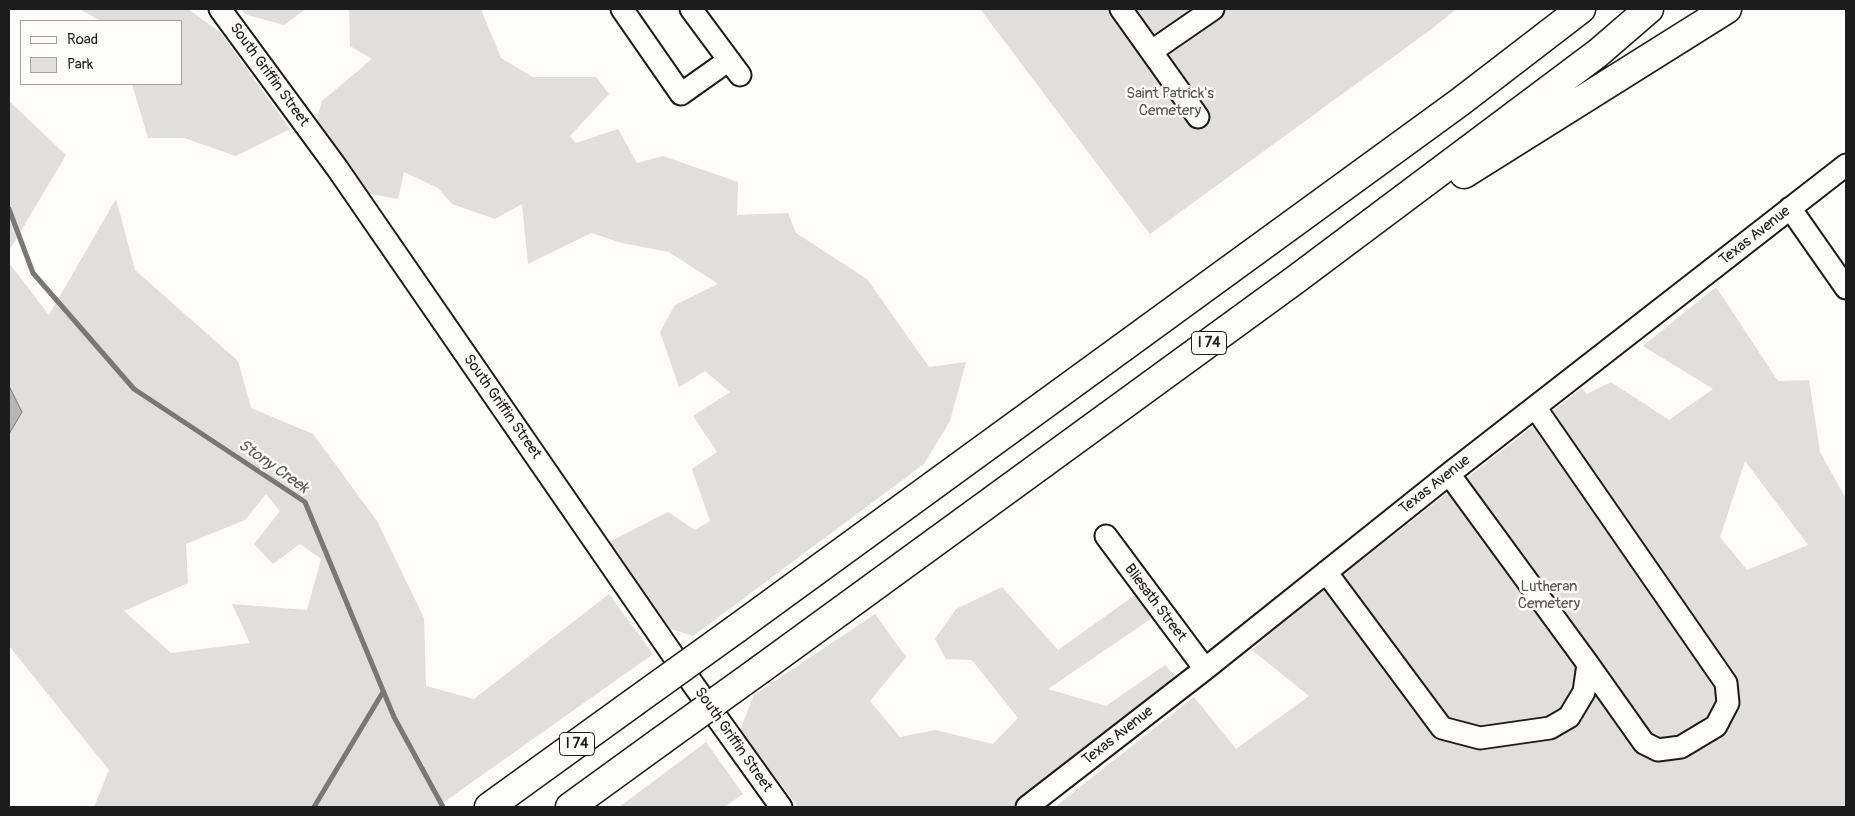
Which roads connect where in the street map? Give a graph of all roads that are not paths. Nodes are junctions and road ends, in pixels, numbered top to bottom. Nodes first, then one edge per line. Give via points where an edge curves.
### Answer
1 (220, 9) edge
2 (622, 9) edge
3 (691, 9) edge
4 (1121, 9) edge
5 (1213, 9) edge
6 (1581, 9) edge
7 (1650, 9) edge
8 (1727, 9) edge
9 (1152, 52) junction
10 (1198, 117) dead end
11 (1846, 165) edge
12 (1790, 208) junction
13 (1295, 280) junction
14 (1846, 288) edge
15 (1535, 407) junction
16 (1448, 474) junction
17 (1106, 536) dead end
18 (1326, 572) junction
19 (1588, 664) junction
20 (1205, 669) junction
21 (489, 807) edge
22 (570, 807) edge
23 (781, 807) edge
24 (1027, 807) edge

1 - 23 street, South Griffin Street via 337,168
2 - 3 street via 682,94 735,68
4 - 9 street
5 - 9 street
6 - 21 highway, I 74, bridge via 1460,102
7 - 13 highway, I 74 via 1598,53
8 - 13 highway
9 - 10 street
11 - 12 street, Texas Avenue
12 - 14 street
12 - 15 street, Texas Avenue
13 - 22 highway, I 74, bridge
15 - 16 street, Texas Avenue
15 - 19 street via 1726,683 1728,704 1716,726 1681,747 1658,750 1644,744
16 - 18 street, Texas Avenue
16 - 19 street
17 - 20 street, Bliesath Street
18 - 19 street via 1442,728 1480,738 1550,728 1569,717 1584,692
18 - 20 street, Texas Avenue
20 - 24 street, Texas Avenue

